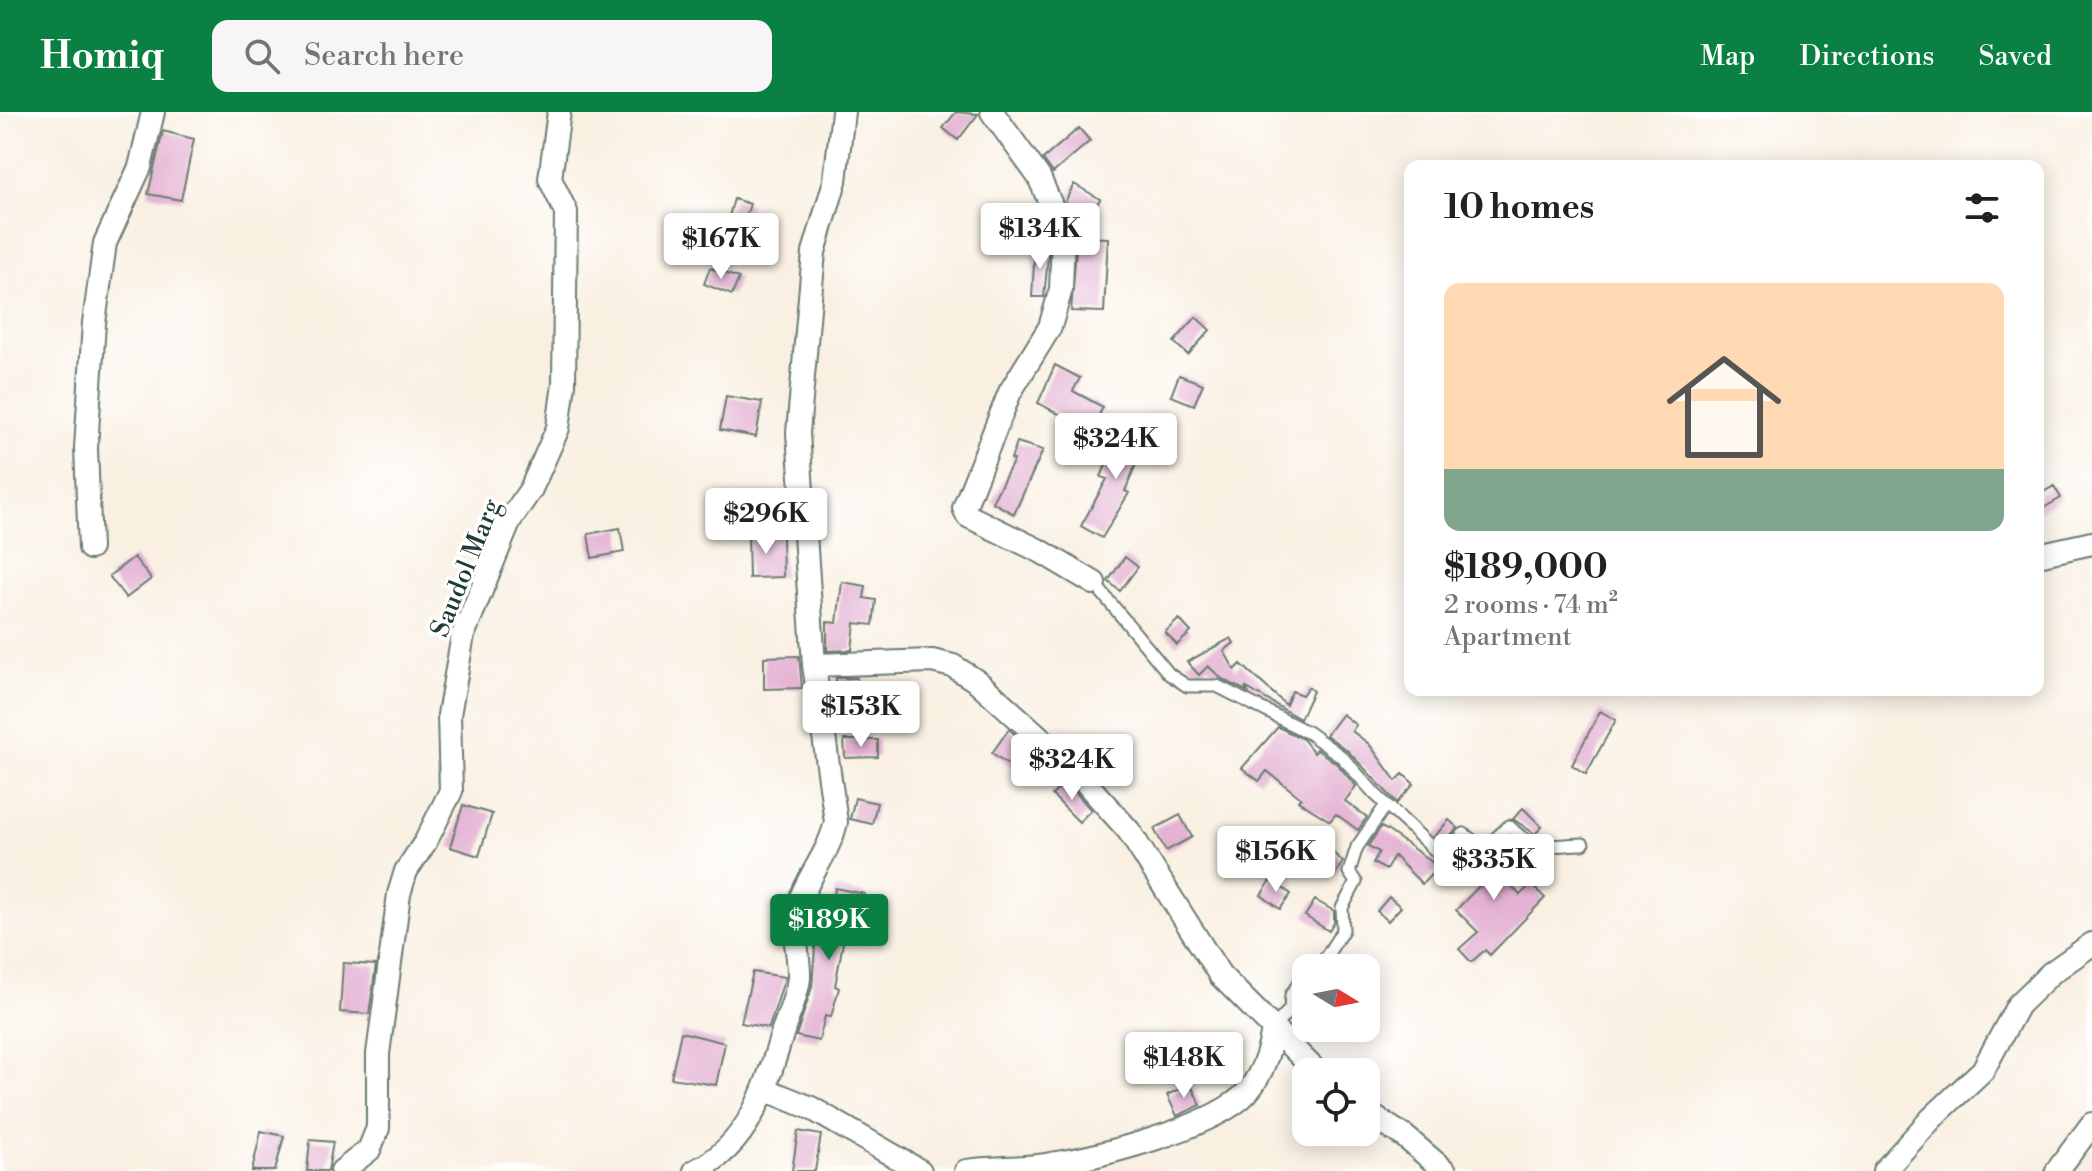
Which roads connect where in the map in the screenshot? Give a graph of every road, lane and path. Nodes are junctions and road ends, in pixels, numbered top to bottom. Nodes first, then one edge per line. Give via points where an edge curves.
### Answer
1 (153, 112) edge
2 (559, 112) edge
3 (843, 112) edge
4 (992, 112) edge
5 (2092, 543) edge
6 (90, 548) dead end
7 (2044, 554) edge
8 (1094, 583) joint
9 (814, 665) junction
10 (1386, 805) junction
11 (1583, 844) dead end
12 (2092, 944) edge
13 (1328, 954) edge
14 (1292, 993) edge
15 (1273, 1028) junction
16 (1303, 1058) edge
17 (764, 1089) junction
18 (1380, 1121) edge
19 (2092, 1124) edge
20 (342, 1171) edge
21 (695, 1171) edge
22 (920, 1171) edge
23 (966, 1171) edge
24 (1445, 1171) edge
25 (1884, 1171) edge
26 (2057, 1171) edge

1 - 6 street via 140,167 105,243 86,448
2 - 20 street, Saudol Marg via 550,179 566,212 564,384 558,428 531,489 510,520 463,635 449,715 451,791 406,871 399,894 378,1054 378,1128 369,1150
3 - 9 street via 835,181 814,252 798,433
4 - 8 street via 1039,177 1063,233 1061,289 1050,327 1010,392 964,508 968,516
5 - 7 street
8 - 10 lane via 1169,674 1187,686 1217,686 1309,733 1342,757
9 - 15 street via 932,661 953,666 978,682 1068,763 1129,831 1220,975
9 - 17 street via 836,822 832,843 798,906 793,938 799,981
10 - 11 lane via 1440,855 1464,834 1484,849 1509,826 1535,846
10 - 13 lane via 1352,857 1349,872 1356,882 1342,908 1343,930
12 - 25 street via 2018,1005 1983,1070
14 - 15 lane via 1290,1009
15 - 16 street
15 - 23 street via 1270,1054 1243,1097 1214,1117 1050,1165
17 - 21 street via 743,1131 720,1159
17 - 22 street via 811,1108
18 - 24 street
19 - 26 street

